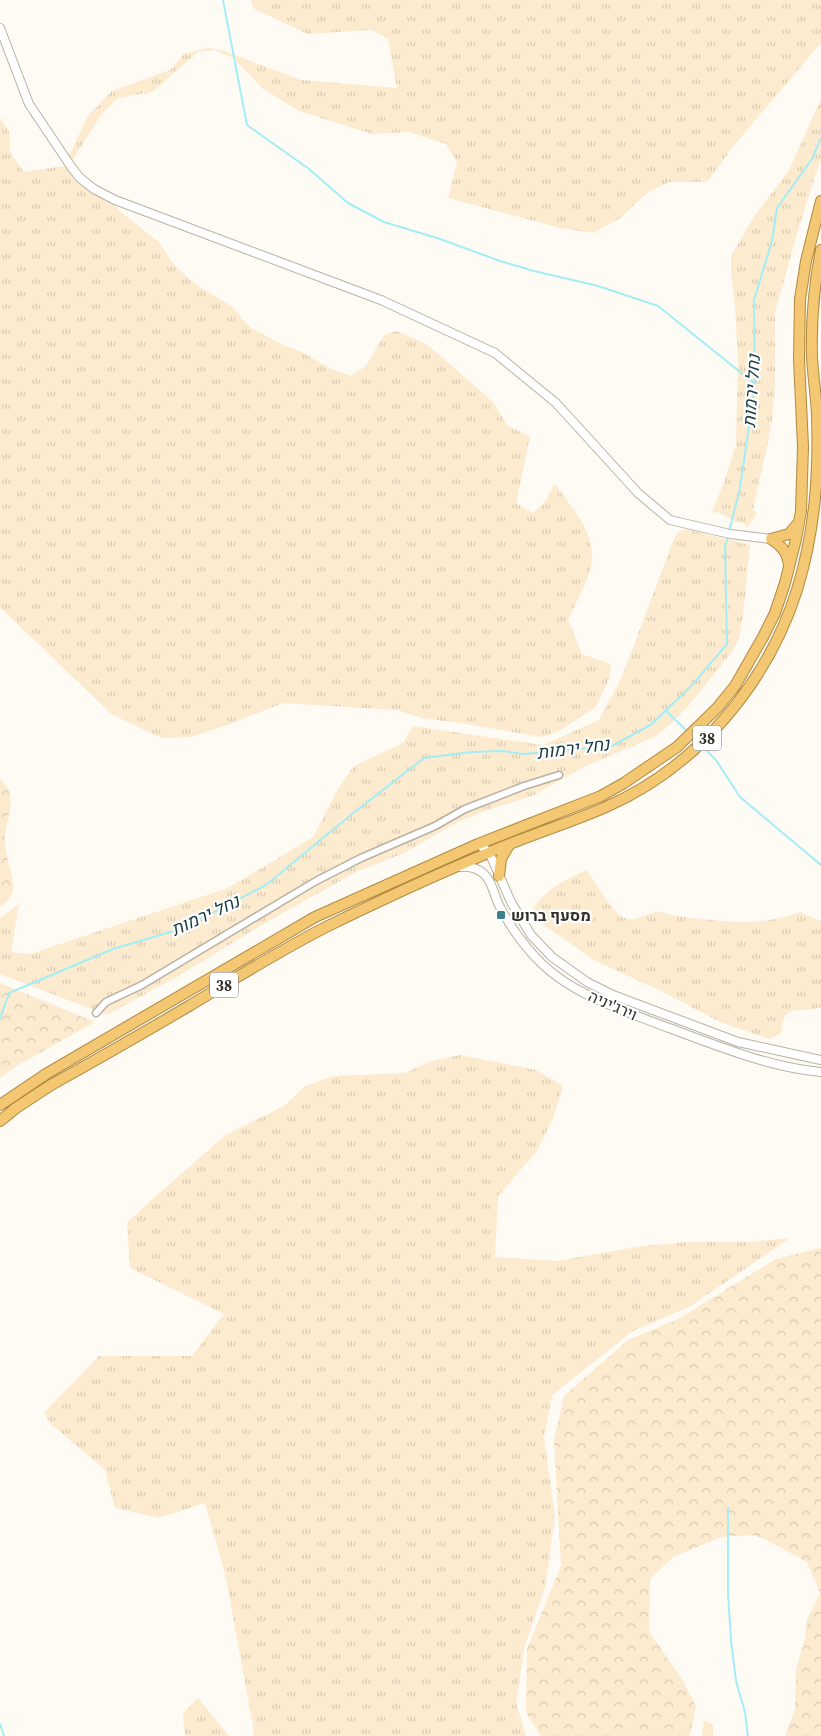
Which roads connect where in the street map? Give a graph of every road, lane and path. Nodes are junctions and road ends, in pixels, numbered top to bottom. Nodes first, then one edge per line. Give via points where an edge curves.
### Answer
1 (0, 28) edge
2 (821, 200) edge
3 (821, 250) edge
4 (800, 521) junction
5 (771, 540) junction
6 (790, 567) junction
7 (559, 775) dead end
8 (478, 844) junction
9 (510, 844) junction
10 (489, 852) junction
11 (458, 867) junction
12 (499, 876) junction
13 (96, 1013) dead end
14 (821, 1060) edge
15 (821, 1072) edge
16 (0, 1105) edge
17 (0, 1121) edge

1 - 5 street via 29,104 72,168 94,189 148,213 381,300 496,353 556,403 638,493 670,520
2 - 4 highway, 38 via 800,299 798,359 803,447
3 - 9 highway, 38 via 813,305 812,356 817,415 815,512 796,590 775,643 746,693 711,734 685,757 608,806
4 - 5 highway via 789,534
4 - 6 highway, 38
5 - 6 highway via 785,551
6 - 8 highway, 38 via 775,613 735,686 677,747 601,796
7 - 13 street via 465,809 316,881 106,1002
8 - 10 street
8 - 16 highway, 38 via 315,917 46,1074
9 - 10 highway, 38
9 - 12 highway via 501,859
10 - 11 highway, 38
10 - 12 street, וירג'יניה
11 - 15 street, וירג'יניה via 478,870 486,875 504,914 540,962 579,989 609,1004 736,1053
11 - 17 highway, 38 via 292,946 51,1085
12 - 14 street, וירג'יניה via 517,914 531,934 552,957 586,982 738,1042

